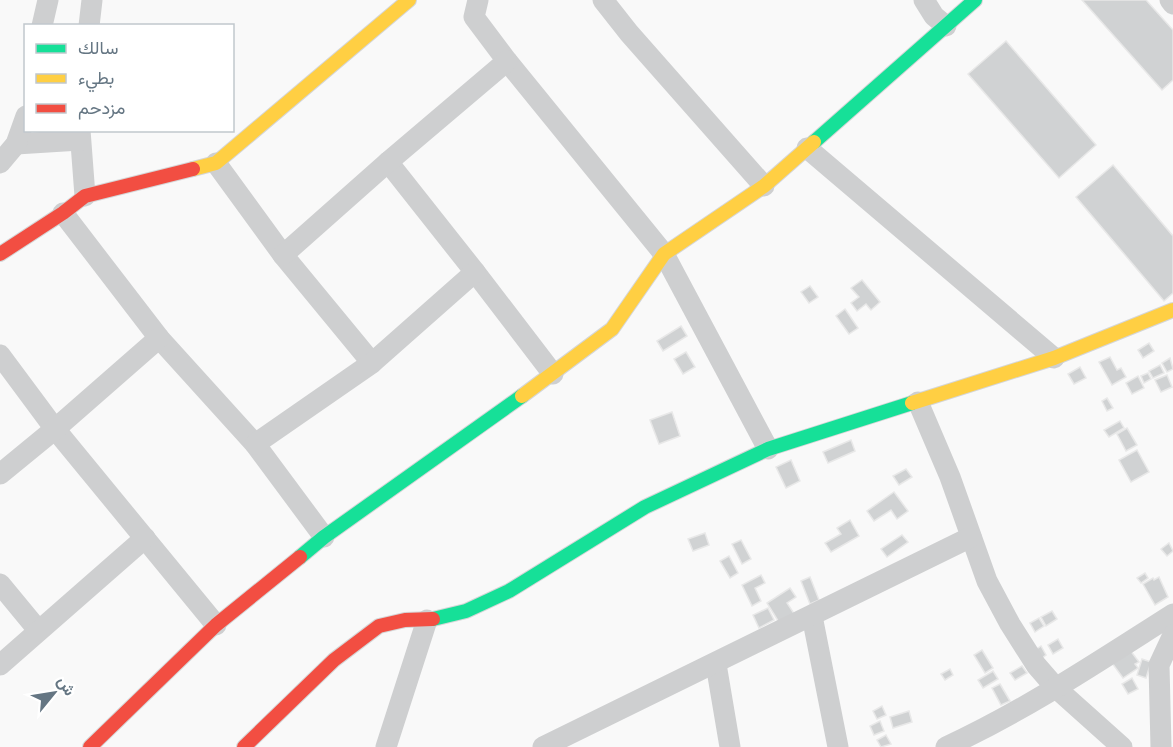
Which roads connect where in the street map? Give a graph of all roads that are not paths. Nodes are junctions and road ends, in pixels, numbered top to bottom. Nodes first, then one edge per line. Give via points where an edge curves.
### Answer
1 (48, 0) edge
2 (92, 0) edge
3 (409, 0) edge
4 (478, 0) edge
5 (603, 0) edge
6 (924, 0) edge
7 (975, 0) edge
8 (1170, 0) edge
9 (1173, 4) edge
10 (42, 24) edge
11 (89, 24) edge
12 (946, 26) junction
13 (507, 61) junction
14 (24, 122) edge
15 (80, 135) edge
16 (16, 144) junction
17 (807, 148) junction
18 (388, 162) junction
19 (0, 163) edge
20 (216, 164) junction
21 (764, 186) junction
22 (85, 196) junction
23 (63, 213) junction
24 (0, 254) edge
25 (664, 254) junction
26 (283, 255) junction
27 (476, 272) junction
28 (1173, 310) edge
29 (159, 338) junction
30 (0, 355) edge
31 (1054, 358) junction
32 (372, 363) junction
33 (553, 374) junction
34 (918, 402) junction
35 (56, 429) junction
36 (255, 444) junction
37 (768, 449) junction
38 (0, 474) edge
39 (324, 537) junction
40 (971, 537) junction
41 (145, 538) junction
42 (0, 584) edge
43 (1173, 614) edge
44 (812, 616) junction
45 (427, 620) junction
46 (216, 626) junction
47 (38, 630) junction
48 (1173, 635) edge
49 (716, 664) junction
50 (0, 665) edge
51 (1056, 688) junction
52 (90, 747) edge
53 (244, 747) edge
54 (386, 747) edge
55 (543, 747) edge
56 (730, 747) edge
57 (838, 747) edge
58 (946, 747) edge
59 (1122, 747) edge
60 (1161, 747) edge

1 - 10 street
2 - 11 street
3 - 20 street
4 - 13 street via 474,17
5 - 21 street
6 - 12 street
7 - 12 street
8 - 9 street
12 - 17 street
13 - 18 street
13 - 25 street
14 - 16 street
15 - 16 street
15 - 22 street
16 - 19 street
17 - 21 street
17 - 31 street
18 - 26 street
18 - 27 street
20 - 22 street
20 - 26 street
21 - 25 street
22 - 23 street
23 - 24 street
23 - 29 street
25 - 33 street via 612,329
25 - 37 street
26 - 32 street
27 - 32 street
27 - 33 street
28 - 31 street
29 - 35 street
29 - 36 street
30 - 35 street
31 - 34 street
32 - 36 street
33 - 39 street
34 - 37 street
34 - 40 street
35 - 38 street
35 - 41 street
36 - 39 street
37 - 45 street via 645,507 509,591 466,611
39 - 46 street
40 - 44 street
40 - 51 street via 987,581 1010,624
41 - 46 street
41 - 47 street
42 - 47 street
43 - 51 street
44 - 49 street
44 - 57 street
45 - 53 street via 379,626 333,660
45 - 54 street
46 - 52 street
47 - 50 street
48 - 60 street via 1159,665
49 - 55 street
49 - 56 street
51 - 58 street
51 - 59 street

